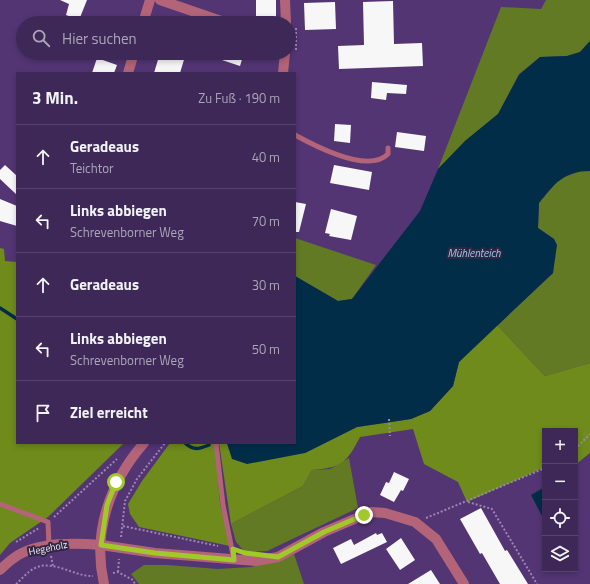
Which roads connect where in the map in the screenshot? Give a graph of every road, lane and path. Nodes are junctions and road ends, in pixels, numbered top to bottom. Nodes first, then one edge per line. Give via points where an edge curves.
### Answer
1 (150, 0) edge
2 (160, 0) edge
3 (285, 0) edge
4 (145, 16) edge
5 (207, 16) edge
6 (286, 16) edge
7 (132, 60) edge
8 (284, 60) edge
9 (128, 72) edge
10 (283, 72) edge
11 (296, 136) edge
12 (388, 148) dead end
13 (388, 419) dead end
14 (590, 434) edge
15 (390, 436) dead end
16 (143, 444) edge
17 (163, 444) edge
18 (216, 444) edge
19 (578, 446) edge
20 (134, 455) junction
21 (542, 469) edge
22 (467, 502) junction
23 (0, 504) edge
24 (48, 522) junction
25 (415, 522) junction
26 (14, 543) dead end
27 (101, 545) junction
28 (49, 546) junction
29 (233, 549) junction
30 (234, 560) junction
31 (0, 570) edge
32 (103, 580) edge
33 (16, 584) edge
34 (135, 584) edge
35 (464, 584) edge
36 (537, 584) edge

1 - 4 street
2 - 5 street
3 - 6 street
7 - 9 street
8 - 10 street
11 - 12 lane via 332,154 369,161 384,158 388,154
13 - 15 path
14 - 19 path
16 - 20 street
17 - 29 path via 136,479 125,501 123,526
18 - 29 lane via 223,505
20 - 24 path via 114,460
20 - 27 street via 116,482 107,505
21 - 22 path
22 - 25 path
22 - 36 path via 492,509
23 - 24 lane
24 - 26 path
24 - 28 lane
25 - 30 street, Hegeholz via 392,514 371,512 324,532 278,557 256,561
25 - 35 street, Hegeholz via 436,539
27 - 28 street, Hegeholz via 72,543
27 - 30 street, Hegeholz
27 - 32 street
28 - 31 street, Hegeholz via 22,553
29 - 30 lane
32 - 33 path via 53,566 42,566 35,568
32 - 34 path via 118,572 133,580

